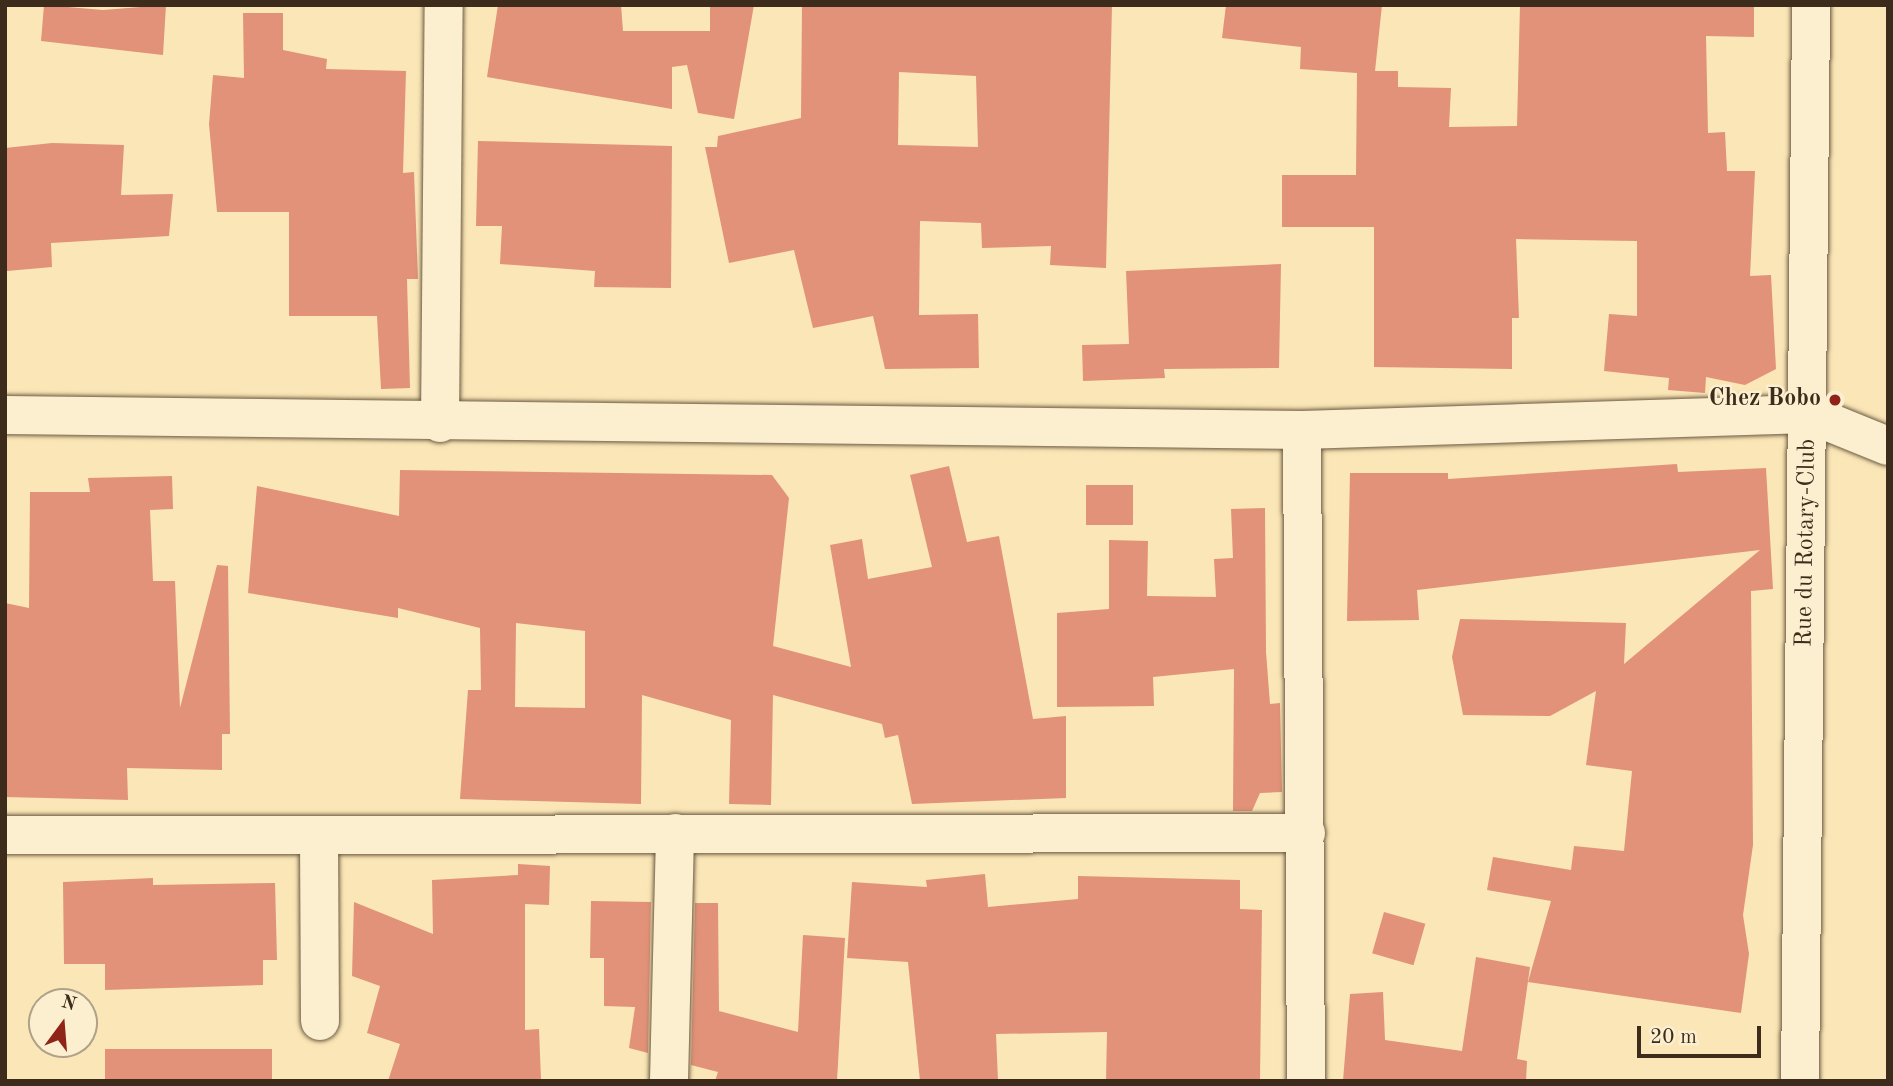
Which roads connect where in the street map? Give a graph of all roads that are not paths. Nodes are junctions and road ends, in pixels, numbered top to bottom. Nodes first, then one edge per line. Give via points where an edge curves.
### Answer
1 (444, 5) edge
2 (1811, 5) edge
3 (1809, 414) junction
4 (5, 415) edge
5 (440, 423) junction
6 (1302, 430) junction
7 (1888, 446) edge
8 (675, 833) junction
9 (1306, 833) junction
10 (5, 835) edge
11 (319, 835) junction
12 (320, 1021) dead end
13 (669, 1081) edge
14 (1306, 1081) edge
15 (1800, 1081) edge

1 - 5 street
2 - 3 street, Rue du Rotary-Club
3 - 6 street
3 - 7 street
3 - 15 street, Rue du Rotary-Club
4 - 5 street
5 - 6 street
6 - 9 street
8 - 9 street
8 - 11 street
8 - 13 street
9 - 14 street
10 - 11 street
11 - 12 street

